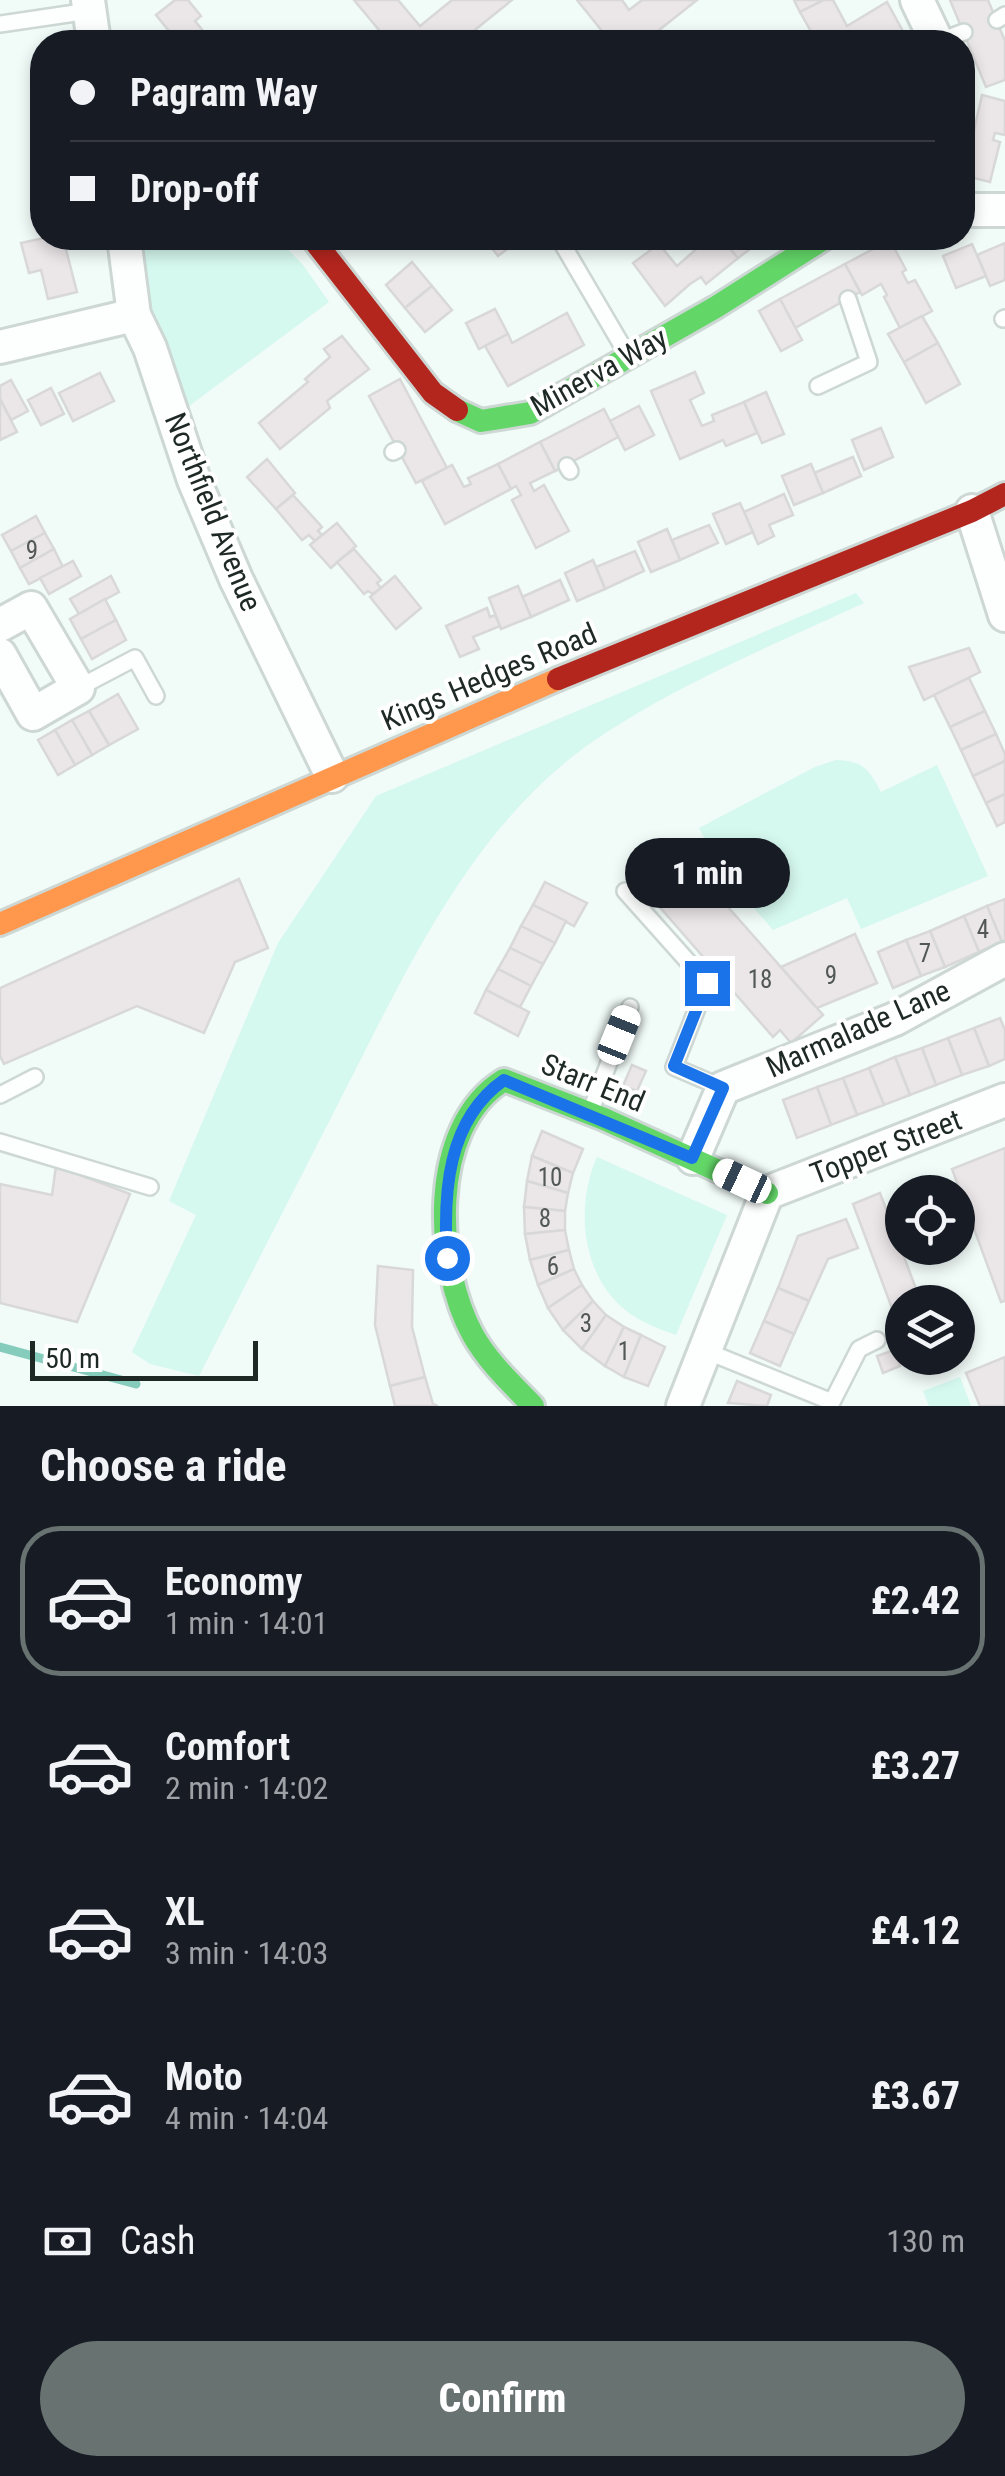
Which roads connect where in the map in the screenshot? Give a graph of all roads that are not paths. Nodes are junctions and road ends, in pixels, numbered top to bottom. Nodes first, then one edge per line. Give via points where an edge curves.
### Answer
1 (917, 0) edge
2 (90, 18) edge
3 (0, 24) edge
4 (939, 30) edge
5 (975, 210) edge
6 (1005, 210) edge
7 (126, 250) edge
8 (326, 250) edge
9 (566, 250) edge
10 (817, 250) edge
11 (848, 299) dead end
12 (134, 316) junction
13 (0, 347) edge
14 (628, 357) junction
15 (818, 386) dead end
16 (1005, 494) edge
17 (972, 511) junction
18 (1005, 615) edge
19 (0, 625) edge
20 (0, 656) edge
21 (78, 688) junction
22 (156, 696) dead end
23 (332, 776) junction
24 (625, 890) dead end
25 (0, 924) edge
26 (1005, 959) edge
27 (630, 1007) dead end
28 (35, 1078) dead end
29 (723, 1088) junction
30 (0, 1095) edge
31 (1005, 1100) edge
32 (590, 1114) junction
33 (0, 1142) edge
34 (692, 1158) junction
35 (150, 1187) dead end
36 (767, 1193) junction
37 (877, 1340) dead end
38 (706, 1352) junction
39 (831, 1404) edge
40 (533, 1406) edge
41 (683, 1406) edge

1 - 4 street
2 - 3 lane
5 - 6 street
7 - 12 street, Northfield Avenue
8 - 14 street, Minerva Way via 440,412 481,421 543,416
9 - 14 lane
10 - 14 street, Minerva Way
11 - 15 lane via 869,362
12 - 13 street
12 - 23 street, Northfield Avenue via 219,542
16 - 17 street, Kings Hedges Road
17 - 18 street
17 - 23 street, Kings Hedges Road
19 - 21 street via 31,608
20 - 21 street via 32,714
21 - 22 lane via 135,658
23 - 25 street, Kings Hedges Road
24 - 29 lane via 707,983 674,1066
26 - 29 street, Marmalade Lane via 896,1019
27 - 32 lane
28 - 30 lane
29 - 34 street
31 - 36 street, Topper Street
32 - 34 street, Starr End
32 - 40 street, Starr End via 504,1080 482,1095 457,1138 444,1221 459,1304 474,1336
33 - 35 lane
34 - 36 street, Starr End
36 - 38 street
37 - 39 lane via 860,1349
38 - 39 lane
38 - 41 street

